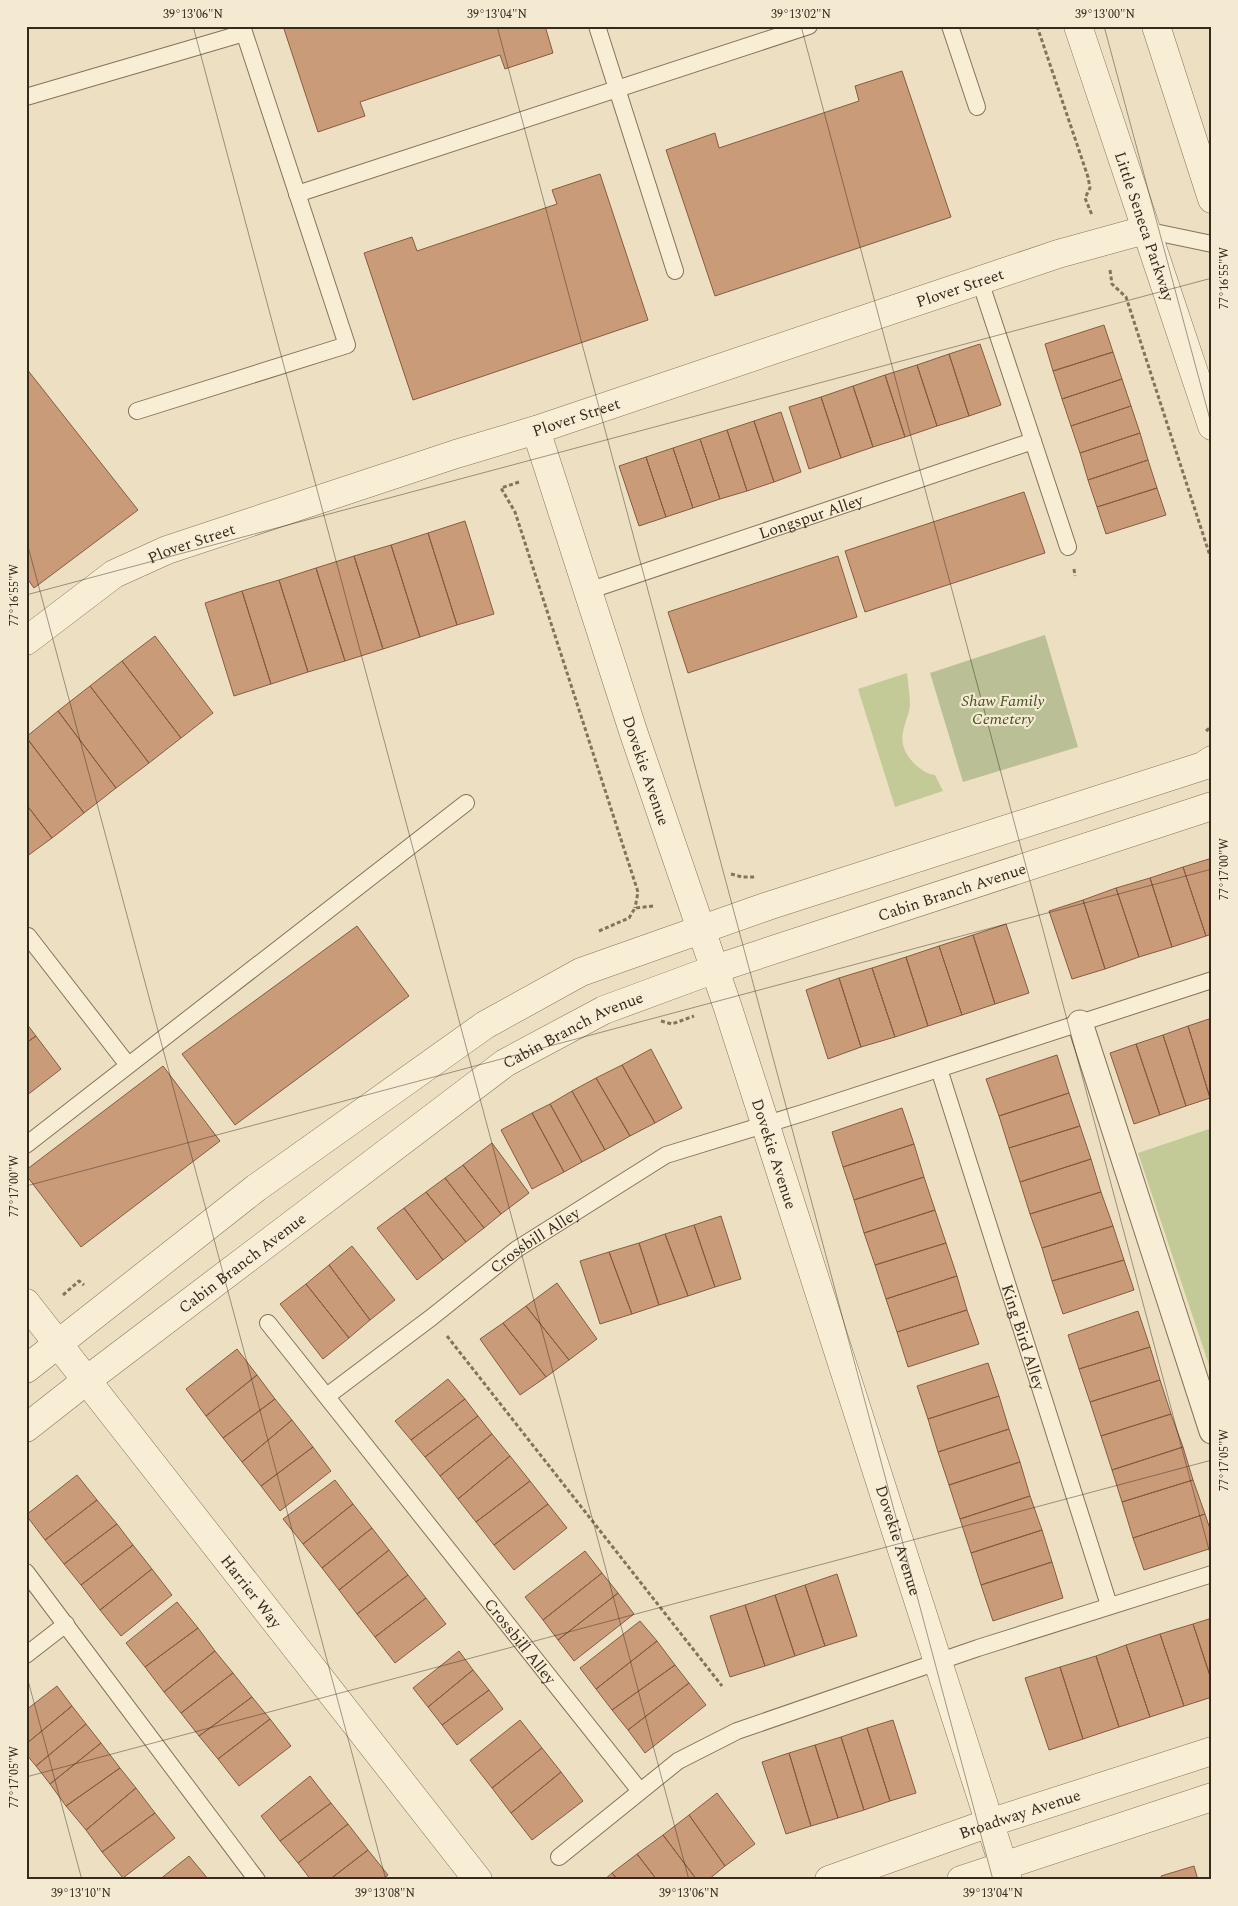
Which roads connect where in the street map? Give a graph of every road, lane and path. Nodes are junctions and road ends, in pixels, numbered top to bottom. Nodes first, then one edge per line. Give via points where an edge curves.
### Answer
1 (597, 26) edge
2 (809, 26) edge
3 (950, 26) edge
4 (1037, 26) edge
5 (1078, 26) edge
6 (1156, 26) edge
7 (243, 30) edge
8 (617, 90) junction
9 (26, 97) edge
10 (977, 107) dead end
11 (297, 194) junction
12 (1212, 199) edge
13 (1096, 224) dead end
14 (1145, 230) junction
15 (1212, 244) edge
16 (1110, 265) dead end
17 (675, 271) dead end
18 (980, 281) junction
19 (137, 411) dead end
20 (1212, 426) edge
21 (536, 430) junction
22 (1033, 441) junction
23 (519, 482) dead end
24 (1068, 547) dead end
25 (1212, 562) edge
26 (588, 591) junction
27 (26, 641) edge
28 (1212, 760) edge
29 (466, 803) dead end
30 (1212, 806) edge
31 (635, 908) dead end
32 (700, 928) junction
33 (28, 936) dead end
34 (715, 969) junction
35 (1212, 980) edge
36 (694, 1016) dead end
37 (654, 1022) dead end
38 (1080, 1023) junction
39 (128, 1065) junction
40 (939, 1069) junction
41 (765, 1126) junction
42 (26, 1144) edge
43 (26, 1302) edge
44 (432, 1316) junction
45 (268, 1323) dead end
46 (58, 1343) junction
47 (26, 1369) edge
48 (87, 1380) junction
49 (327, 1396) junction
50 (26, 1428) edge
51 (1212, 1432) edge
52 (26, 1572) edge
53 (1212, 1574) edge
54 (1109, 1605) junction
55 (66, 1624) junction
56 (26, 1655) edge
57 (937, 1662) junction
58 (722, 1686) dead end
59 (1212, 1751) edge
60 (640, 1792) junction
61 (1212, 1798) edge
62 (989, 1823) junction
63 (559, 1856) dead end
64 (1006, 1873) edge
65 (257, 1880) edge
66 (478, 1880) edge
67 (829, 1880) edge
68 (961, 1880) edge

1 - 8 lane
2 - 8 lane
3 - 10 lane
4 - 13 path via 1088,177 1090,188 1085,198
5 - 14 street, Little Seneca Parkway
6 - 12 street
7 - 9 lane
7 - 11 lane
8 - 11 lane
8 - 17 lane
11 - 19 lane via 347,345
14 - 15 lane
14 - 18 street, Plover Street via 1058,254
14 - 20 street, Little Seneca Parkway
16 - 25 path via 1112,284 1126,297
18 - 21 street, Plover Street
18 - 22 lane
21 - 26 street, Dovekie Avenue
21 - 27 street, Plover Street via 168,550 114,574
22 - 24 lane
22 - 26 lane, Longspur Alley
23 - 31 path via 501,488 515,512 638,892
26 - 32 street, Dovekie Avenue
28 - 32 street via 1203,766
29 - 39 lane
30 - 34 street, Cabin Branch Avenue
32 - 34 street, Dovekie Avenue
32 - 46 street via 581,972 485,1025 256,1188
33 - 39 lane
34 - 41 street, Dovekie Avenue
34 - 48 street, Cabin Branch Avenue via 604,1010 505,1063
35 - 38 lane
36 - 37 path via 672,1024
38 - 40 lane
38 - 51 street
39 - 42 lane
40 - 41 lane
40 - 54 lane, King Bird Alley
41 - 44 lane, Crossbill Alley via 666,1155 517,1249
41 - 57 street, Dovekie Avenue
43 - 46 street, Harrier Way
44 - 49 lane, Crossbill Alley
44 - 58 path
45 - 49 lane, Crossbill Alley
46 - 47 street
46 - 48 street, Harrier Way
48 - 50 street, Cabin Branch Avenue
48 - 66 street, Harrier Way
49 - 60 lane, Crossbill Alley
52 - 55 lane
53 - 54 lane
54 - 57 lane
55 - 56 lane
55 - 65 lane
57 - 60 lane via 737,1731 678,1761
57 - 62 street, Dovekie Avenue
59 - 62 street, Broadway Avenue
60 - 63 lane
61 - 64 street
62 - 64 street, Dovekie Avenue
62 - 67 street, Broadway Avenue
64 - 68 street

